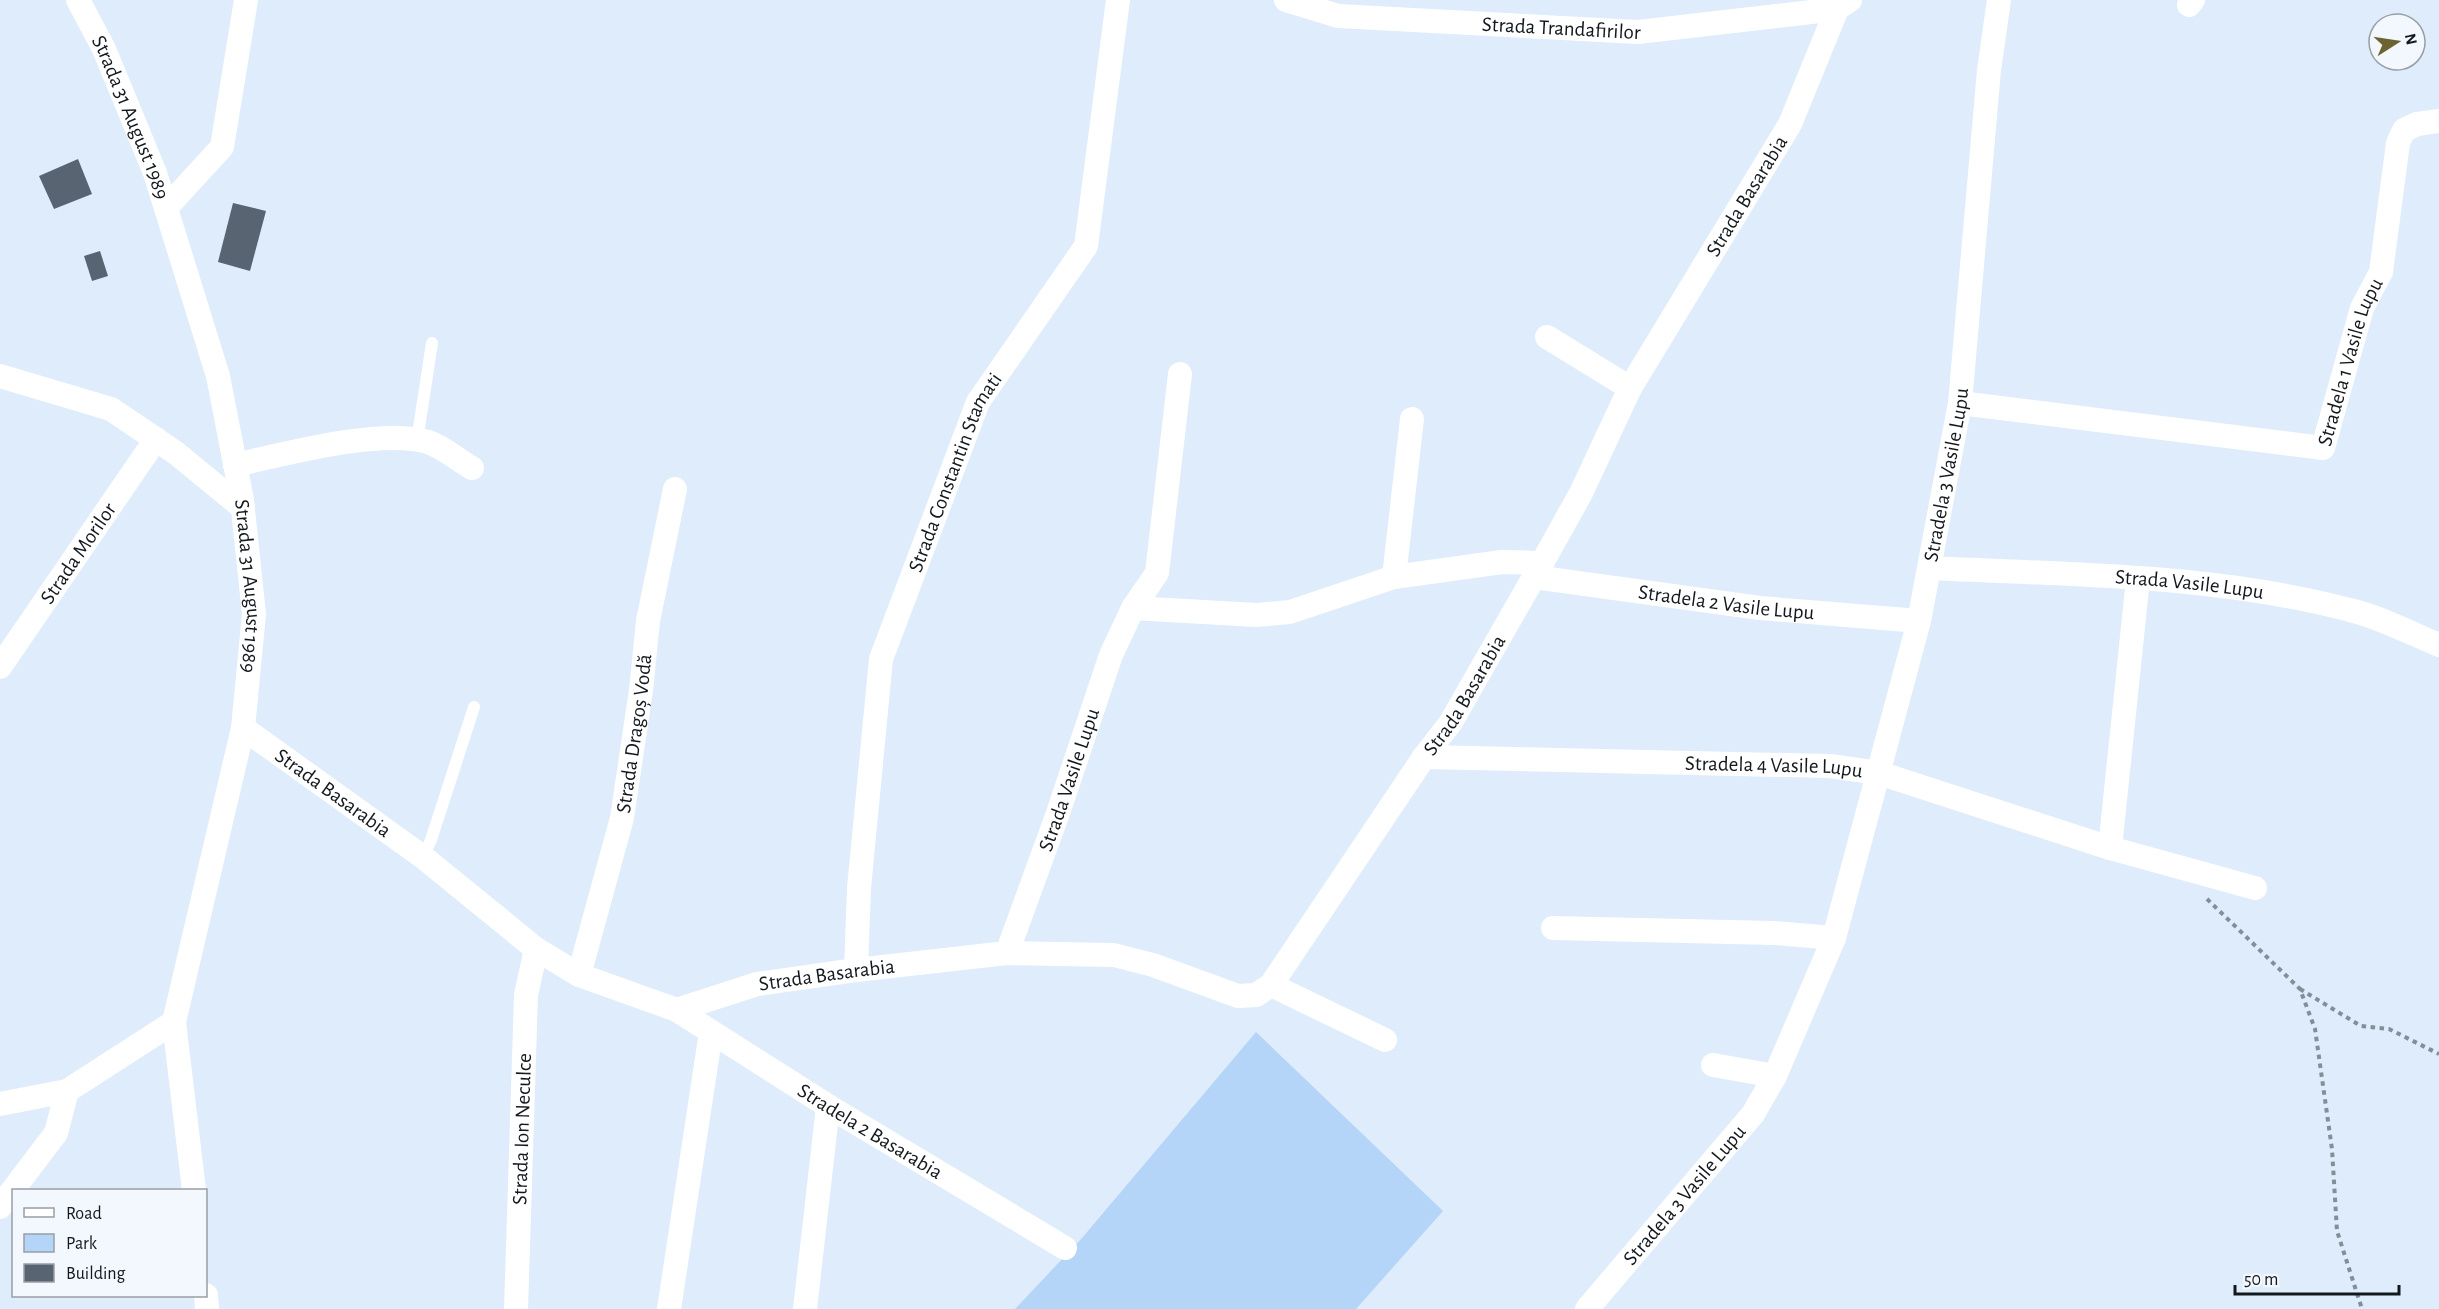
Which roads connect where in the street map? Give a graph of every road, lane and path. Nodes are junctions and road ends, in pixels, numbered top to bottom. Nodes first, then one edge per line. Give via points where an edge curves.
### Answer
1 (78, 0) edge
2 (246, 0) edge
3 (1118, 0) edge
4 (1286, 0) edge
5 (1999, 0) edge
6 (1844, 5) edge
7 (1434, 11) edge
8 (2439, 121) edge
9 (166, 208) junction
10 (1547, 337) dead end
11 (432, 343) dead end
12 (1180, 374) dead end
13 (0, 376) edge
14 (1630, 388) junction
15 (1960, 403) junction
16 (1412, 419) dead end
17 (156, 440) junction
18 (417, 441) junction
19 (235, 465) junction
20 (472, 468) dead end
21 (675, 489) dead end
22 (243, 508) junction
23 (1930, 568) junction
24 (1538, 570) junction
25 (1394, 577) junction
26 (2138, 579) junction
27 (1133, 608) junction
28 (1919, 621) junction
29 (2439, 645) edge
30 (0, 667) edge
31 (474, 707) dead end
32 (243, 728) junction
33 (1424, 758) junction
34 (1879, 773) junction
35 (2110, 848) junction
36 (423, 857) junction
37 (2255, 888) dead end
38 (2206, 898) dead end
39 (1553, 928) dead end
40 (1834, 938) junction
41 (536, 949) junction
42 (1007, 953) junction
43 (856, 970) junction
44 (579, 975) junction
45 (1271, 985) junction
46 (2300, 989) junction
47 (677, 1010) junction
48 (174, 1022) junction
49 (711, 1032) junction
50 (1385, 1040) dead end
51 (2439, 1054) edge
52 (1713, 1065) dead end
53 (1775, 1076) junction
54 (67, 1091) junction
55 (0, 1104) edge
56 (828, 1106) junction
57 (14, 1189) edge
58 (194, 1189) edge
59 (12, 1191) edge
60 (0, 1207) edge
61 (1065, 1248) dead end
62 (516, 1309) edge
63 (669, 1309) edge
64 (805, 1309) edge
65 (1587, 1309) edge
66 (2362, 1309) edge

1 - 9 street, Strada 31 August 1989 via 104,49
2 - 9 street via 222,147
3 - 43 street, Strada Constantin Stamati via 1086,246 978,402 881,659 859,888
4 - 7 street, Strada Trandafirilor via 1338,16
5 - 15 street, Stradela 3 Vasile Lupu via 1989,70
6 - 7 street, Strada Trandafirilor via 1638,32
6 - 14 street, Strada Basarabia via 1790,124
8 - 15 street, Stradela 1 Vasile Lupu via 2404,130 2398,143 2381,272 2362,308 2323,448
9 - 19 street, Strada 31 August 1989 via 218,376
10 - 14 street
11 - 18 lane
12 - 27 street, Strada Vasile Lupu via 1157,573
13 - 17 street via 111,409
14 - 24 street, Strada Basarabia via 1581,493
15 - 23 street, Stradela 3 Vasile Lupu
16 - 25 street
17 - 22 street
17 - 30 street, Strada Morilor
18 - 19 street via 351,441
18 - 20 street via 428,442
19 - 22 street, Strada 31 August 1989
21 - 44 street, Strada Dragoș Vodă via 648,621 622,818
22 - 32 street, Strada 31 August 1989 via 254,614
23 - 26 street, Strada Vasile Lupu
23 - 28 street, Stradela 3 Vasile Lupu
24 - 25 street via 1502,562
24 - 28 street, Stradela 2 Vasile Lupu via 1760,608
24 - 33 street, Strada Basarabia via 1451,722
25 - 27 street via 1290,612 1256,615
26 - 29 street, Strada Vasile Lupu via 2189,581 2353,610
26 - 35 street
27 - 42 street, Strada Vasile Lupu via 1111,655
28 - 34 street, Stradela 3 Vasile Lupu
31 - 36 lane
32 - 36 street, Strada Basarabia
32 - 48 street, Strada 31 August 1989
33 - 34 street, Stradela 4 Vasile Lupu via 1830,766
33 - 45 street, Strada Basarabia
34 - 35 street, Stradela 4 Vasile Lupu
34 - 40 street, Stradela 3 Vasile Lupu
35 - 37 street, Stradela 4 Vasile Lupu
36 - 41 street, Strada Basarabia
38 - 46 path
39 - 40 street
40 - 53 street, Stradela 3 Vasile Lupu
41 - 44 street, Strada Basarabia
41 - 62 street, Strada Ion Neculce via 526,995
42 - 43 street, Strada Basarabia
42 - 45 street, Strada Basarabia via 1114,955 1238,996 1256,995
43 - 47 street, Strada Basarabia via 757,984
44 - 47 street, Strada Basarabia
45 - 50 street
46 - 51 path via 2361,1026 2389,1029
46 - 66 path via 2316,1040 2332,1149 2337,1231
47 - 49 street, Stradela 2 Basarabia
48 - 54 street
48 - 58 street, Strada 31 August 1989
49 - 56 street, Stradela 2 Basarabia
49 - 63 street
52 - 53 street
53 - 65 street, Stradela 3 Vasile Lupu via 1753,1114
54 - 55 street
54 - 57 street via 56,1133
56 - 61 street, Stradela 2 Basarabia
56 - 64 street
59 - 60 street

